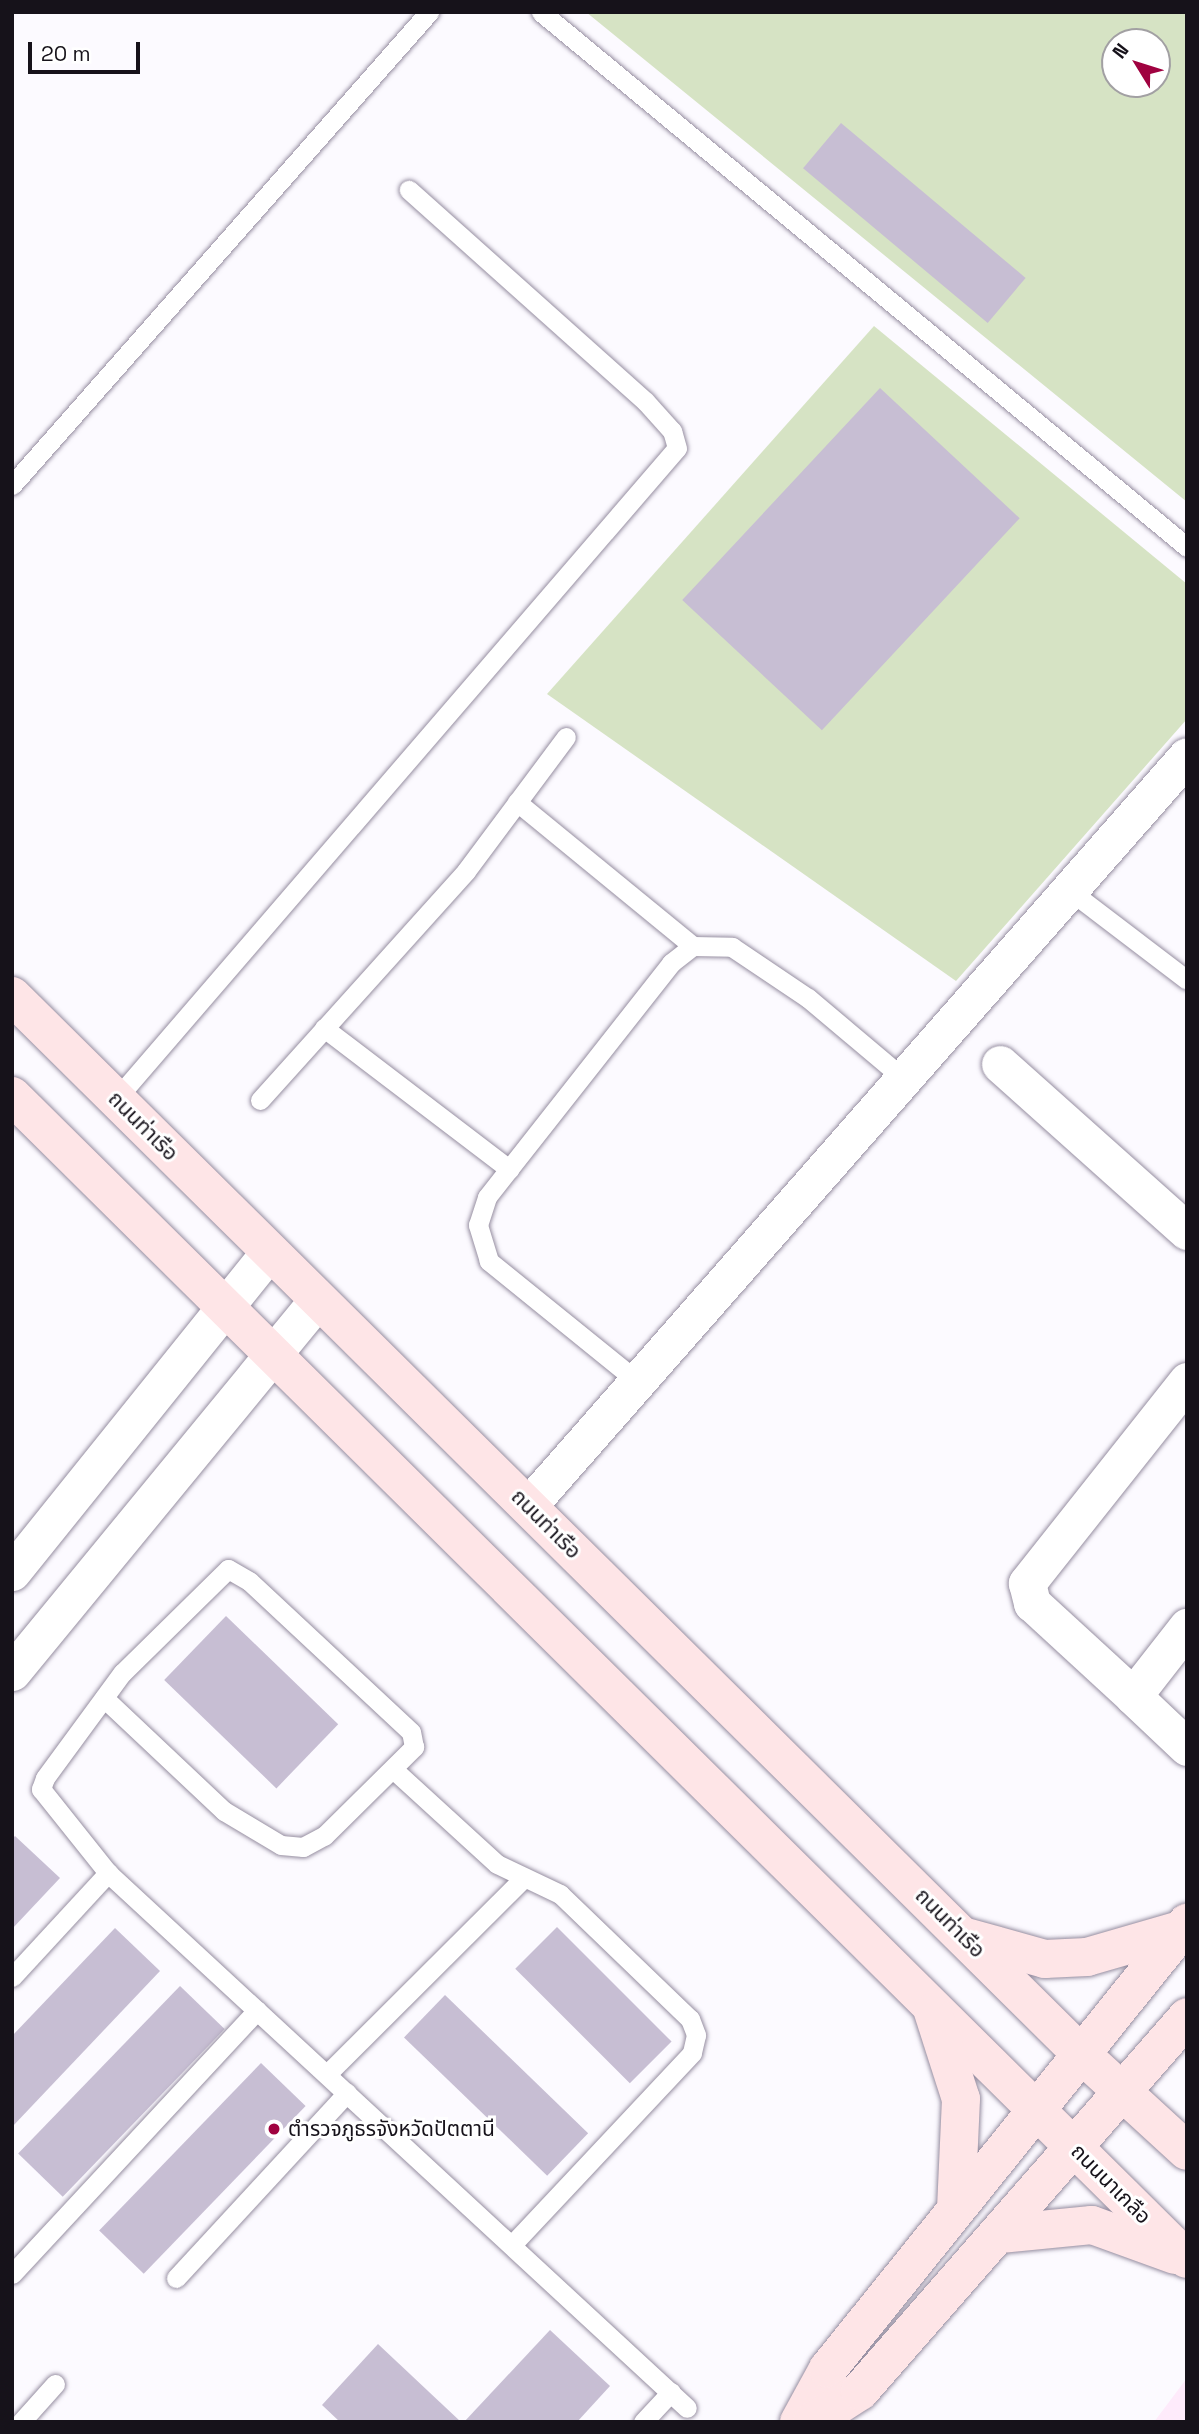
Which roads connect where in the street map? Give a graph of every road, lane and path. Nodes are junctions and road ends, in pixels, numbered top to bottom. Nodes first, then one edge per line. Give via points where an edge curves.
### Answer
1 (429, 12) edge
2 (541, 12) edge
3 (409, 190) dead end
4 (12, 485) edge
5 (1187, 547) edge
6 (566, 737) dead end
7 (1187, 756) edge
8 (517, 802) junction
9 (1069, 890) junction
10 (693, 946) junction
11 (1187, 980) edge
12 (12, 996) edge
13 (324, 1028) junction
14 (1000, 1064) dead end
15 (904, 1078) junction
16 (12, 1096) edge
17 (116, 1098) junction
18 (260, 1100) dead end
19 (509, 1169) junction
20 (1187, 1231) edge
21 (268, 1254) junction
22 (317, 1301) junction
23 (226, 1306) junction
24 (274, 1353) junction
25 (637, 1381) junction
26 (1187, 1381) edge
27 (528, 1506) junction
28 (12, 1572) edge
29 (1187, 1627) edge
30 (12, 1672) edge
31 (1133, 1696) junction
32 (104, 1698) junction
33 (1187, 1747) edge
34 (394, 1770) junction
35 (108, 1873) junction
36 (524, 1878) junction
37 (1184, 1927) edge
38 (964, 1937) junction
39 (12, 1977) edge
40 (930, 2004) junction
41 (257, 2010) junction
42 (1187, 2017) edge
43 (1080, 2053) junction
44 (327, 2074) junction
45 (347, 2093) junction
46 (1123, 2093) junction
47 (1033, 2110) junction
48 (1076, 2149) junction
49 (1187, 2151) edge
50 (956, 2208) junction
51 (1000, 2234) junction
52 (512, 2245) junction
53 (1187, 2259) edge
54 (12, 2274) edge
55 (176, 2278) dead end
56 (55, 2384) dead end
57 (671, 2392) junction
58 (687, 2408) dead end
59 (20, 2422) edge
60 (643, 2422) edge
61 (799, 2422) edge
62 (813, 2422) edge

1 - 4 lane
2 - 5 lane
3 - 17 lane via 645,401 672,431 677,447
6 - 8 lane
7 - 9 street
8 - 10 lane
8 - 13 lane via 466,871
9 - 11 lane
9 - 15 street
10 - 15 lane via 732,947 808,998
10 - 19 lane via 664,972
12 - 17 street, ถนนท่าเรือ
13 - 18 lane
13 - 19 lane
14 - 20 street
15 - 25 street
16 - 23 street
17 - 21 street, ถนนท่าเรือ
19 - 25 lane via 487,1196 478,1225 489,1261
21 - 22 street, ถนนท่าเรือ
21 - 23 street
22 - 24 street
22 - 27 street, ถนนท่าเรือ
23 - 24 street
23 - 28 street
24 - 30 street
24 - 40 street
25 - 27 street
26 - 31 street via 1027,1583 1032,1603
27 - 38 street, ถนนท่าเรือ
29 - 31 street
31 - 33 street
32 - 34 lane via 224,1811 281,1845 303,1847 324,1836
32 - 34 lane via 228,1569 249,1581 411,1732 414,1747
32 - 35 lane via 41,1789
34 - 36 lane via 461,1836
35 - 39 lane
35 - 41 lane
36 - 44 lane
36 - 52 lane via 560,1894 690,2019 696,2035 692,2053
37 - 38 street via 1087,1957 1045,1959
37 - 43 street
38 - 43 street, ถนนท่าเรือ
40 - 47 street
40 - 50 street via 961,2099
41 - 44 lane
41 - 54 lane
42 - 46 street
43 - 46 street
43 - 47 street
44 - 45 lane
45 - 52 lane
45 - 55 lane
46 - 48 street
46 - 49 street
47 - 48 street, ถนนนาเกลือ
47 - 50 street
48 - 51 street
48 - 53 street, ถนนนาเกลือ
50 - 61 street via 828,2369
51 - 53 street via 1091,2225
51 - 62 street via 860,2391
52 - 57 lane
56 - 59 lane
57 - 58 lane
57 - 60 lane

